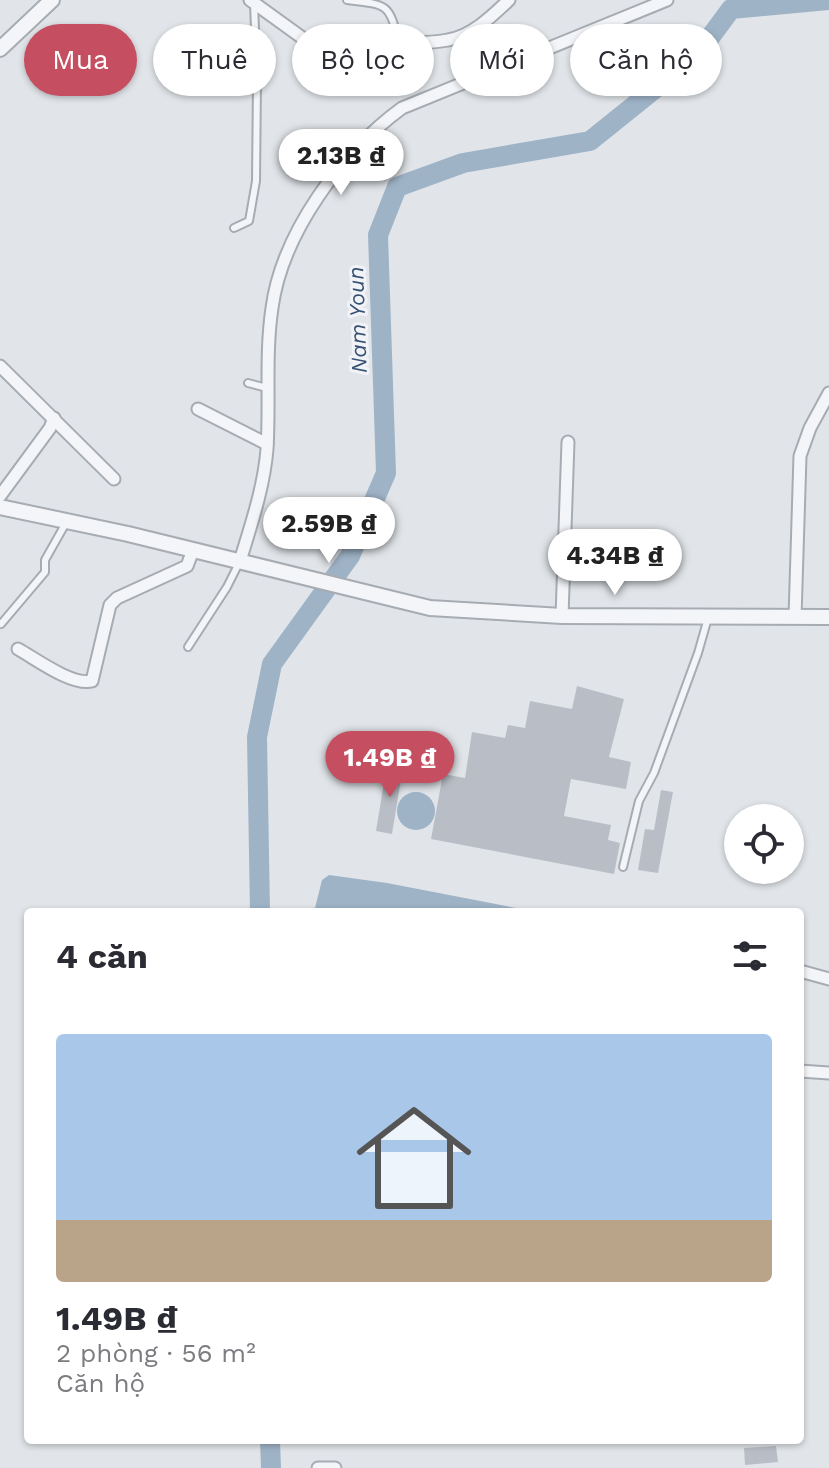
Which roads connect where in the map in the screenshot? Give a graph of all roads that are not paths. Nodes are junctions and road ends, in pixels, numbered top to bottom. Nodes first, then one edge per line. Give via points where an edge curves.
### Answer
1 (52, 0) edge
2 (347, 0) edge
3 (509, 0) edge
4 (667, 0) edge
5 (252, 1) edge
6 (394, 24) edge
7 (292, 30) edge
8 (434, 42) edge
9 (0, 49) edge
10 (234, 228) dead end
11 (0, 366) edge
12 (248, 383) dead end
13 (267, 388) junction
14 (829, 393) edge
15 (198, 409) dead end
16 (54, 418) junction
17 (568, 442) dead end
18 (267, 444) junction
19 (114, 479) dead end
20 (0, 496) edge
21 (0, 507) edge
22 (67, 521) junction
23 (193, 550) junction
24 (245, 563) junction
25 (562, 616) junction
26 (708, 616) junction
27 (795, 617) junction
28 (829, 617) edge
29 (1, 624) edge
30 (188, 647) dead end
31 (18, 649) dead end
32 (623, 867) dead end
33 (804, 972) edge
34 (829, 979) edge
35 (804, 1071) edge
36 (829, 1073) edge
37 (318, 1468) edge
38 (335, 1468) edge

1 - 9 street
2 - 6 lane via 384,6
3 - 8 street via 464,36
4 - 13 street via 402,108 381,123 315,202 283,262 272,306
5 - 7 street
5 - 10 lane via 256,181 249,221
11 - 16 street
12 - 13 lane
13 - 18 street
14 - 27 street via 800,456
15 - 18 street
16 - 19 street
16 - 20 street
17 - 25 street
18 - 24 street
21 - 22 street
22 - 23 street
22 - 29 lane via 45,560 45,572
23 - 24 street
23 - 31 street via 187,566 110,605 89,683
24 - 25 street via 399,602
24 - 30 lane
25 - 26 street
26 - 27 street
26 - 32 lane via 654,773 639,801
27 - 28 street
33 - 34 street
35 - 36 street
37 - 38 street

